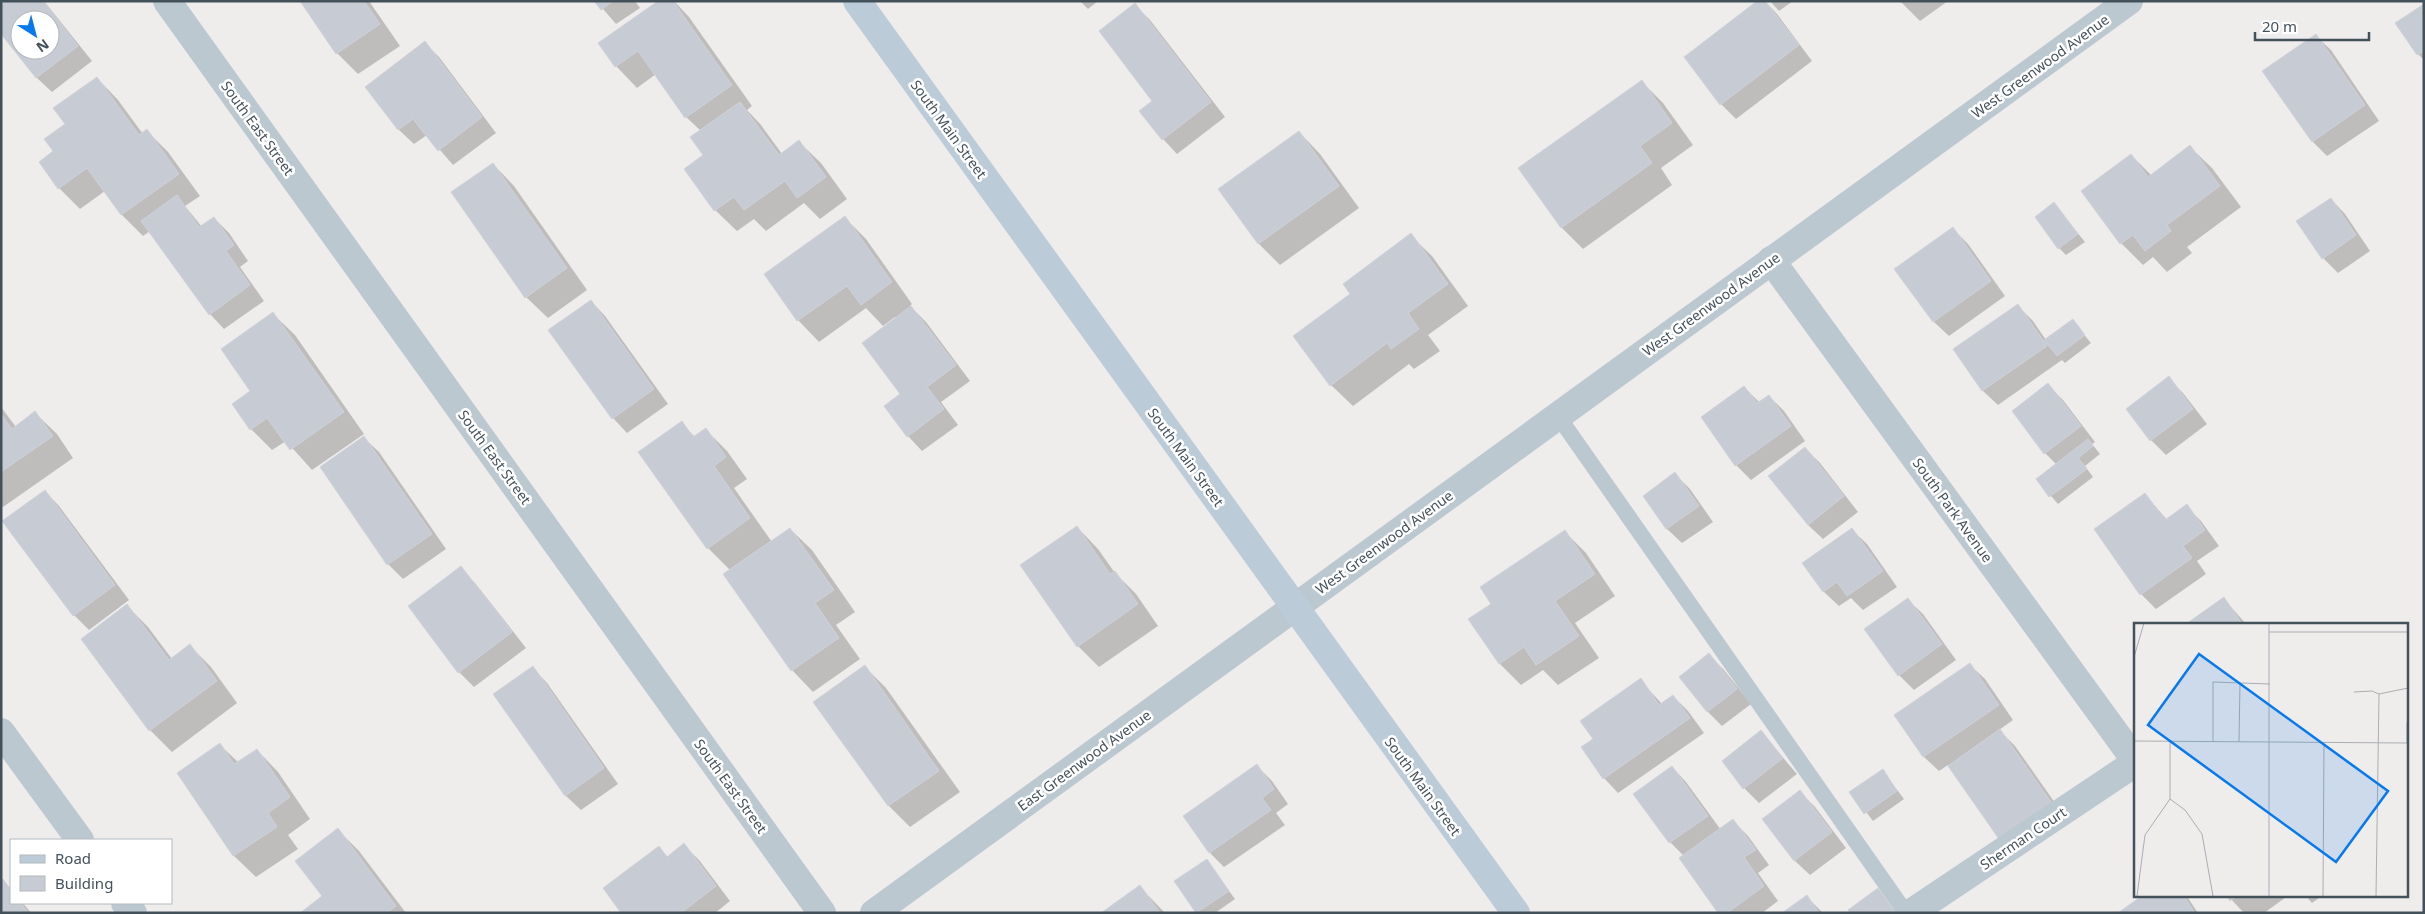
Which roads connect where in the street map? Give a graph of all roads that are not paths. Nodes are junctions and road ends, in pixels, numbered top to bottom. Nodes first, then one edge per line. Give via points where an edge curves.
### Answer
1 (167, 1) edge
2 (857, 1) edge
3 (2130, 1) edge
4 (1770, 260) junction
5 (1558, 416) junction
6 (1294, 607) junction
7 (1, 732) edge
8 (2134, 760) edge
9 (2134, 762) edge
10 (79, 839) edge
11 (822, 913) edge
12 (874, 913) edge
13 (1516, 913) edge
14 (1906, 913) edge
15 (1911, 913) edge

1 - 11 street, South East Street
2 - 6 street, South Main Street
3 - 4 street, West Greenwood Avenue
4 - 5 street, West Greenwood Avenue
4 - 8 street, South Park Avenue
5 - 6 street, West Greenwood Avenue
5 - 14 lane
6 - 12 street, East Greenwood Avenue
6 - 13 street, South Main Street
7 - 10 street
9 - 15 street, Sherman Court

